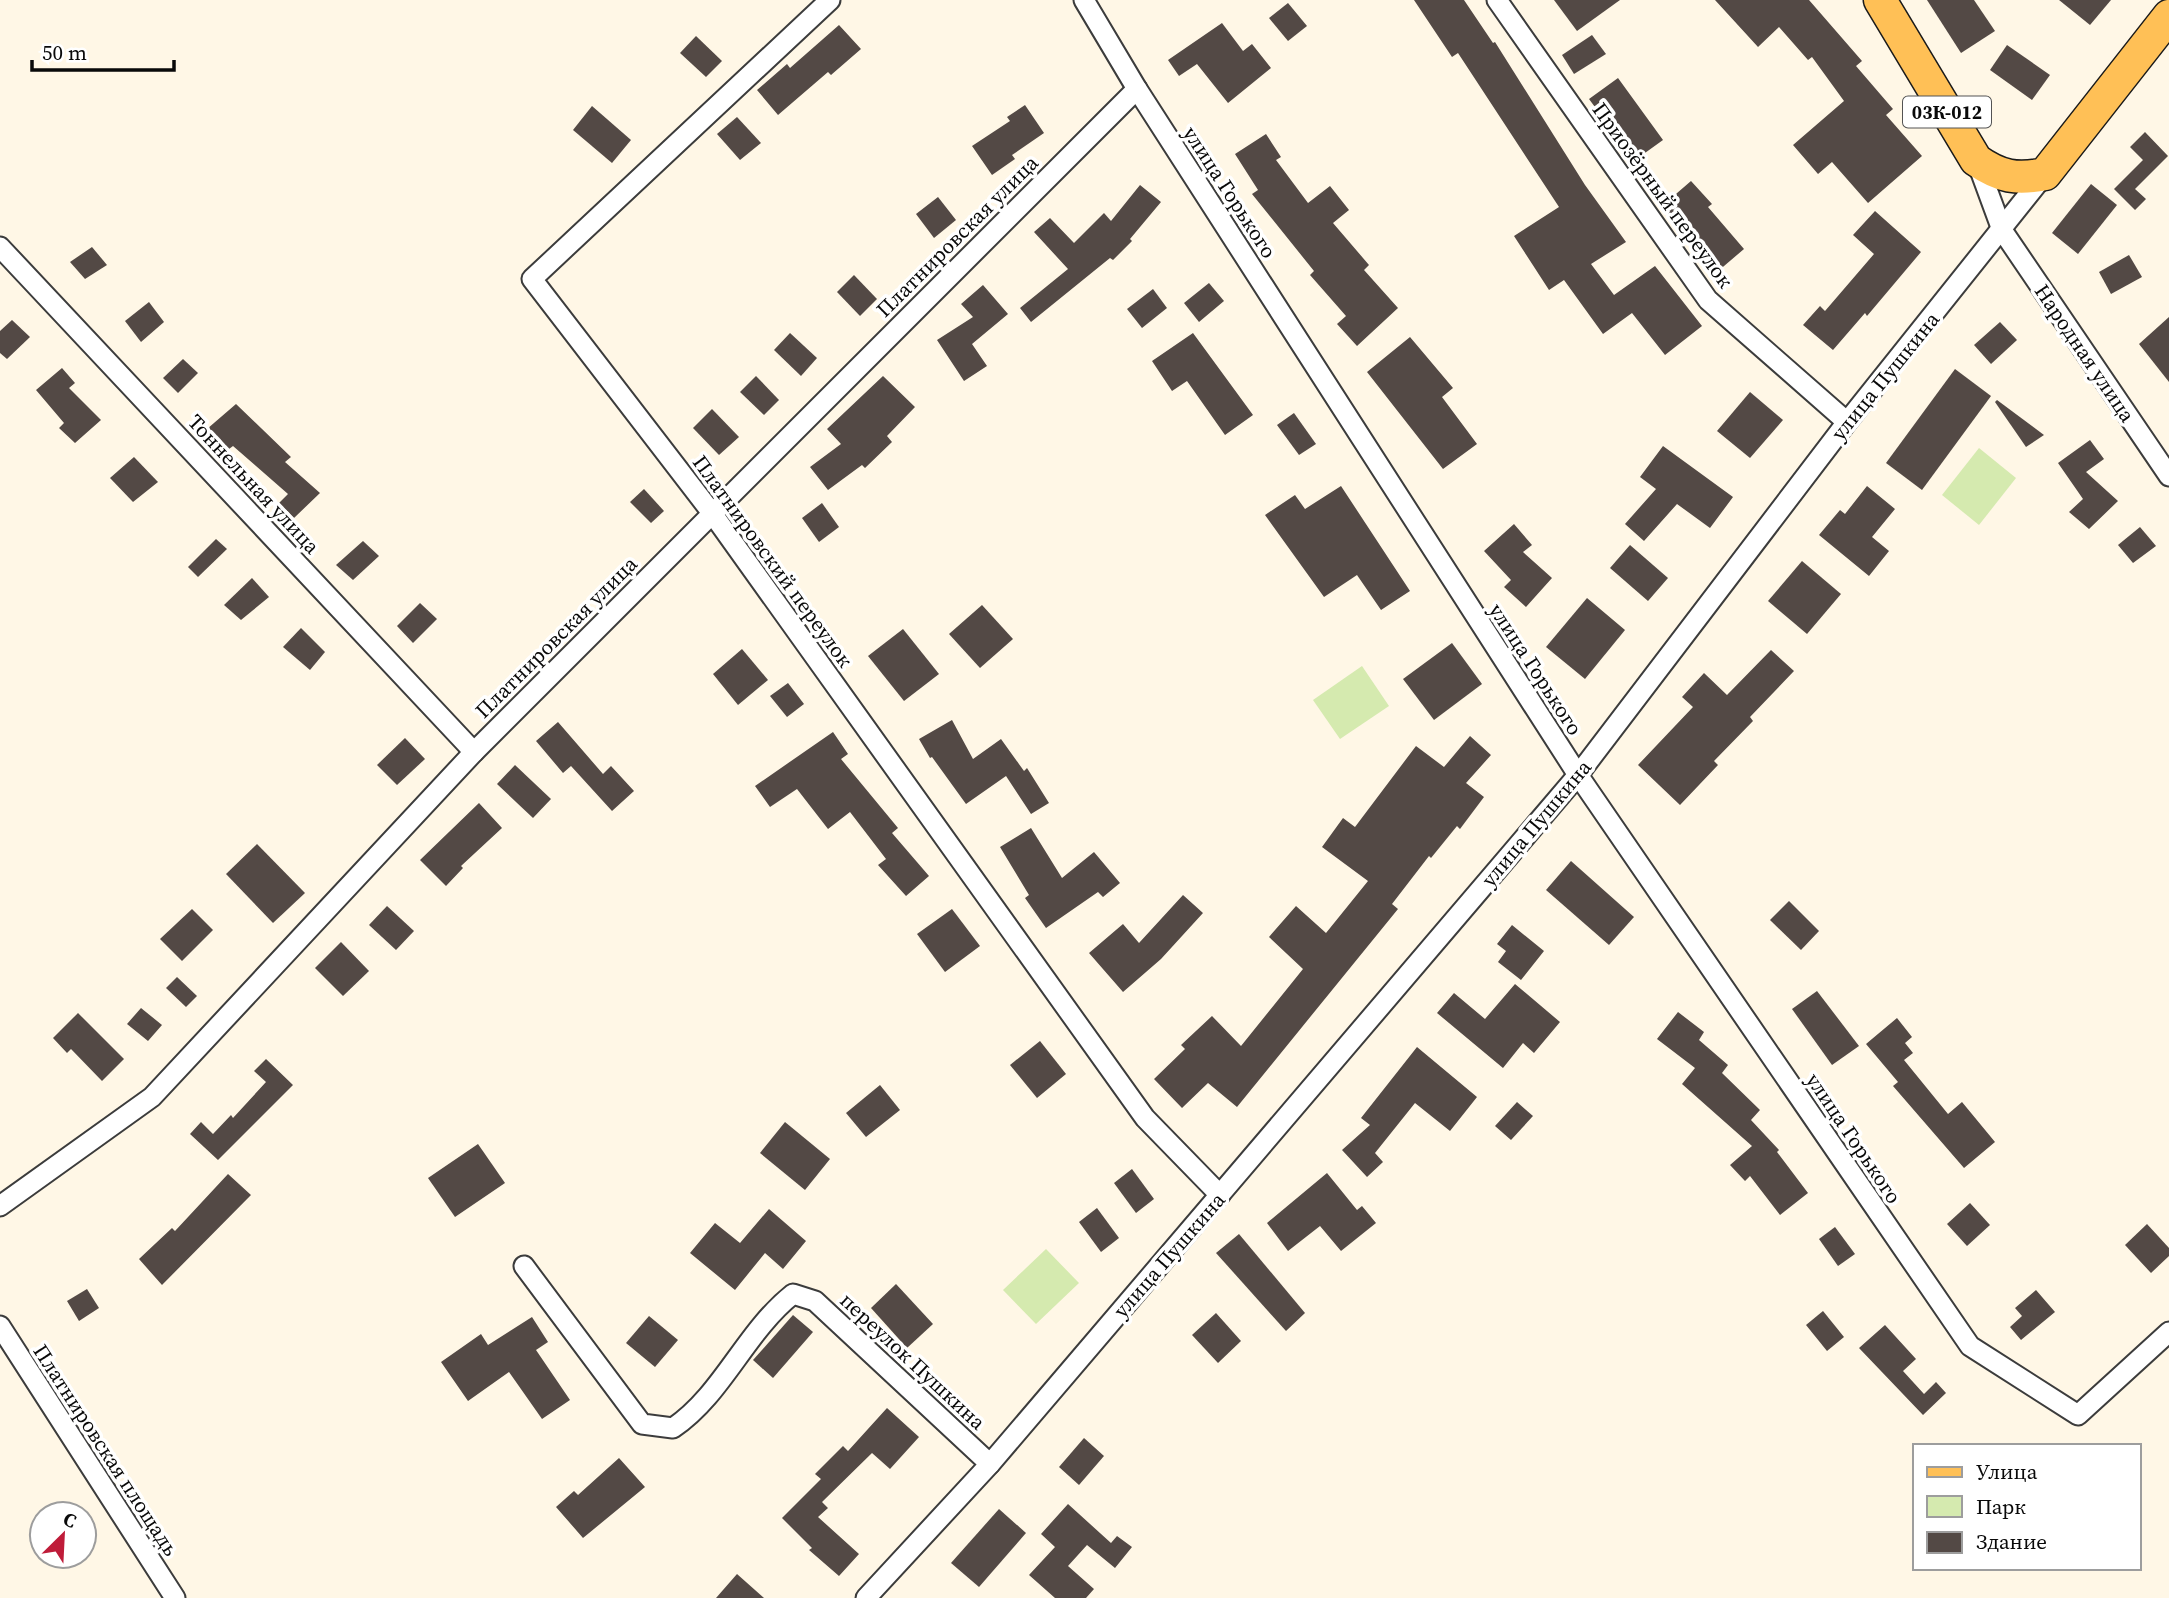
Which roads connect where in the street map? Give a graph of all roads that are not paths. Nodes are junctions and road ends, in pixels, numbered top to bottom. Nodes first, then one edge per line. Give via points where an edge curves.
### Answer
1 (830, 0) edge
2 (1084, 0) edge
3 (1497, 0) edge
4 (1880, 0) edge
5 (2169, 16) edge
6 (1137, 89) junction
7 (1976, 160) junction
8 (2045, 174) junction
9 (2002, 230) junction
10 (0, 247) edge
11 (1847, 422) junction
12 (2169, 476) edge
13 (712, 513) junction
14 (474, 752) junction
15 (1577, 775) junction
16 (1220, 1195) junction
17 (0, 1206) edge
18 (524, 1266) dead end
19 (0, 1326) edge
20 (2169, 1332) edge
21 (990, 1464) junction
22 (175, 1598) edge
23 (866, 1598) edge

1 - 13 street, Платнировский переулок via 532,279
2 - 6 street, улица Горького
3 - 11 street, Приозёрный переулок via 1708,300
4 - 7 main road, 03К-012
5 - 8 main road, улица Пушкина
6 - 13 street, Платнировская улица
6 - 15 street, улица Горького
7 - 8 main road via 1996,174 2021,179
7 - 9 street, Народная улица
8 - 9 street, улица Пушкина
9 - 11 street, улица Пушкина
9 - 12 street, Народная улица
10 - 14 street, Тоннельная улица
11 - 15 street, улица Пушкина
13 - 14 street, Платнировская улица
13 - 16 street, Платнировский переулок via 1145,1118
14 - 17 street, Платнировская улица via 152,1097
15 - 16 street, улица Пушкина
15 - 20 street, улица Горького via 1970,1346 2078,1415
16 - 21 street, улица Пушкина
18 - 21 street, переулок Пушкина via 642,1424 673,1428 695,1413 772,1311 793,1294 815,1301
19 - 22 street, Платнировская площадь
21 - 23 street, улица Пушкина

